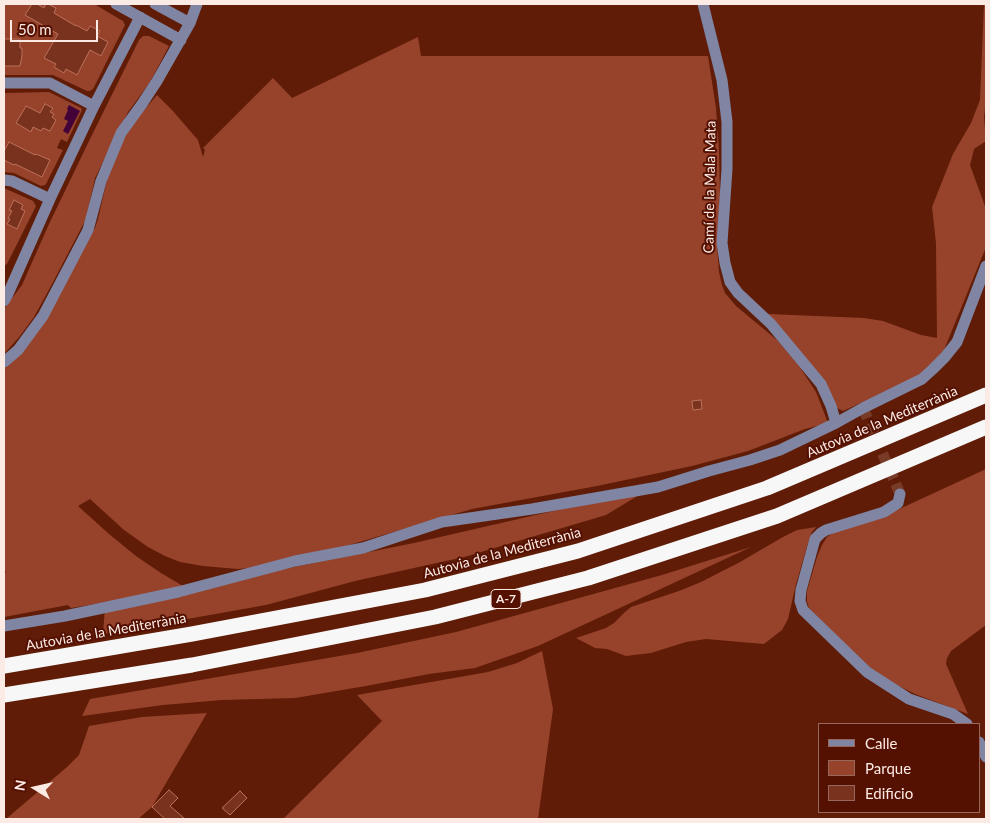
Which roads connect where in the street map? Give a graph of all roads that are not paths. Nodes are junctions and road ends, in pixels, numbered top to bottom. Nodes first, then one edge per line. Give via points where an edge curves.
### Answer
1 (116, 4) edge
2 (156, 4) edge
3 (197, 4) edge
4 (704, 4) edge
5 (140, 17) junction
6 (190, 23) junction
7 (181, 40) junction
8 (4, 83) edge
9 (94, 106) junction
10 (4, 180) edge
11 (50, 200) junction
12 (986, 266) edge
13 (17, 274) junction
14 (4, 275) edge
15 (4, 301) edge
16 (4, 362) edge
17 (986, 395) edge
18 (836, 424) junction
19 (986, 427) edge
20 (900, 494) dead end
21 (4, 626) edge
22 (4, 666) edge
23 (4, 695) edge
24 (966, 723) edge
25 (980, 744) edge
26 (986, 756) edge

1 - 5 street
2 - 6 street
3 - 6 street
4 - 18 street, Camí de la Mala Mata via 722,80 727,122 724,263 730,282 738,293 771,324 821,384 832,406
5 - 7 street
5 - 9 street
6 - 7 street
7 - 16 street via 121,133 101,181 88,230 43,316 18,350
8 - 9 street via 50,83
9 - 11 street
10 - 11 street
11 - 13 street
12 - 18 street via 957,342 946,358 922,379
13 - 14 street
13 - 15 street
17 - 22 highway, Autovia de la Mediterrània / A-7 via 767,488 578,551 425,590
18 - 21 street via 780,450 658,487 442,522 363,548 295,561 178,592
19 - 23 highway, A-7 via 777,516 588,578 435,618 192,665
20 - 24 street via 898,502 884,512 821,533 815,540 800,601 803,610 867,672 909,699 953,714
25 - 26 street

